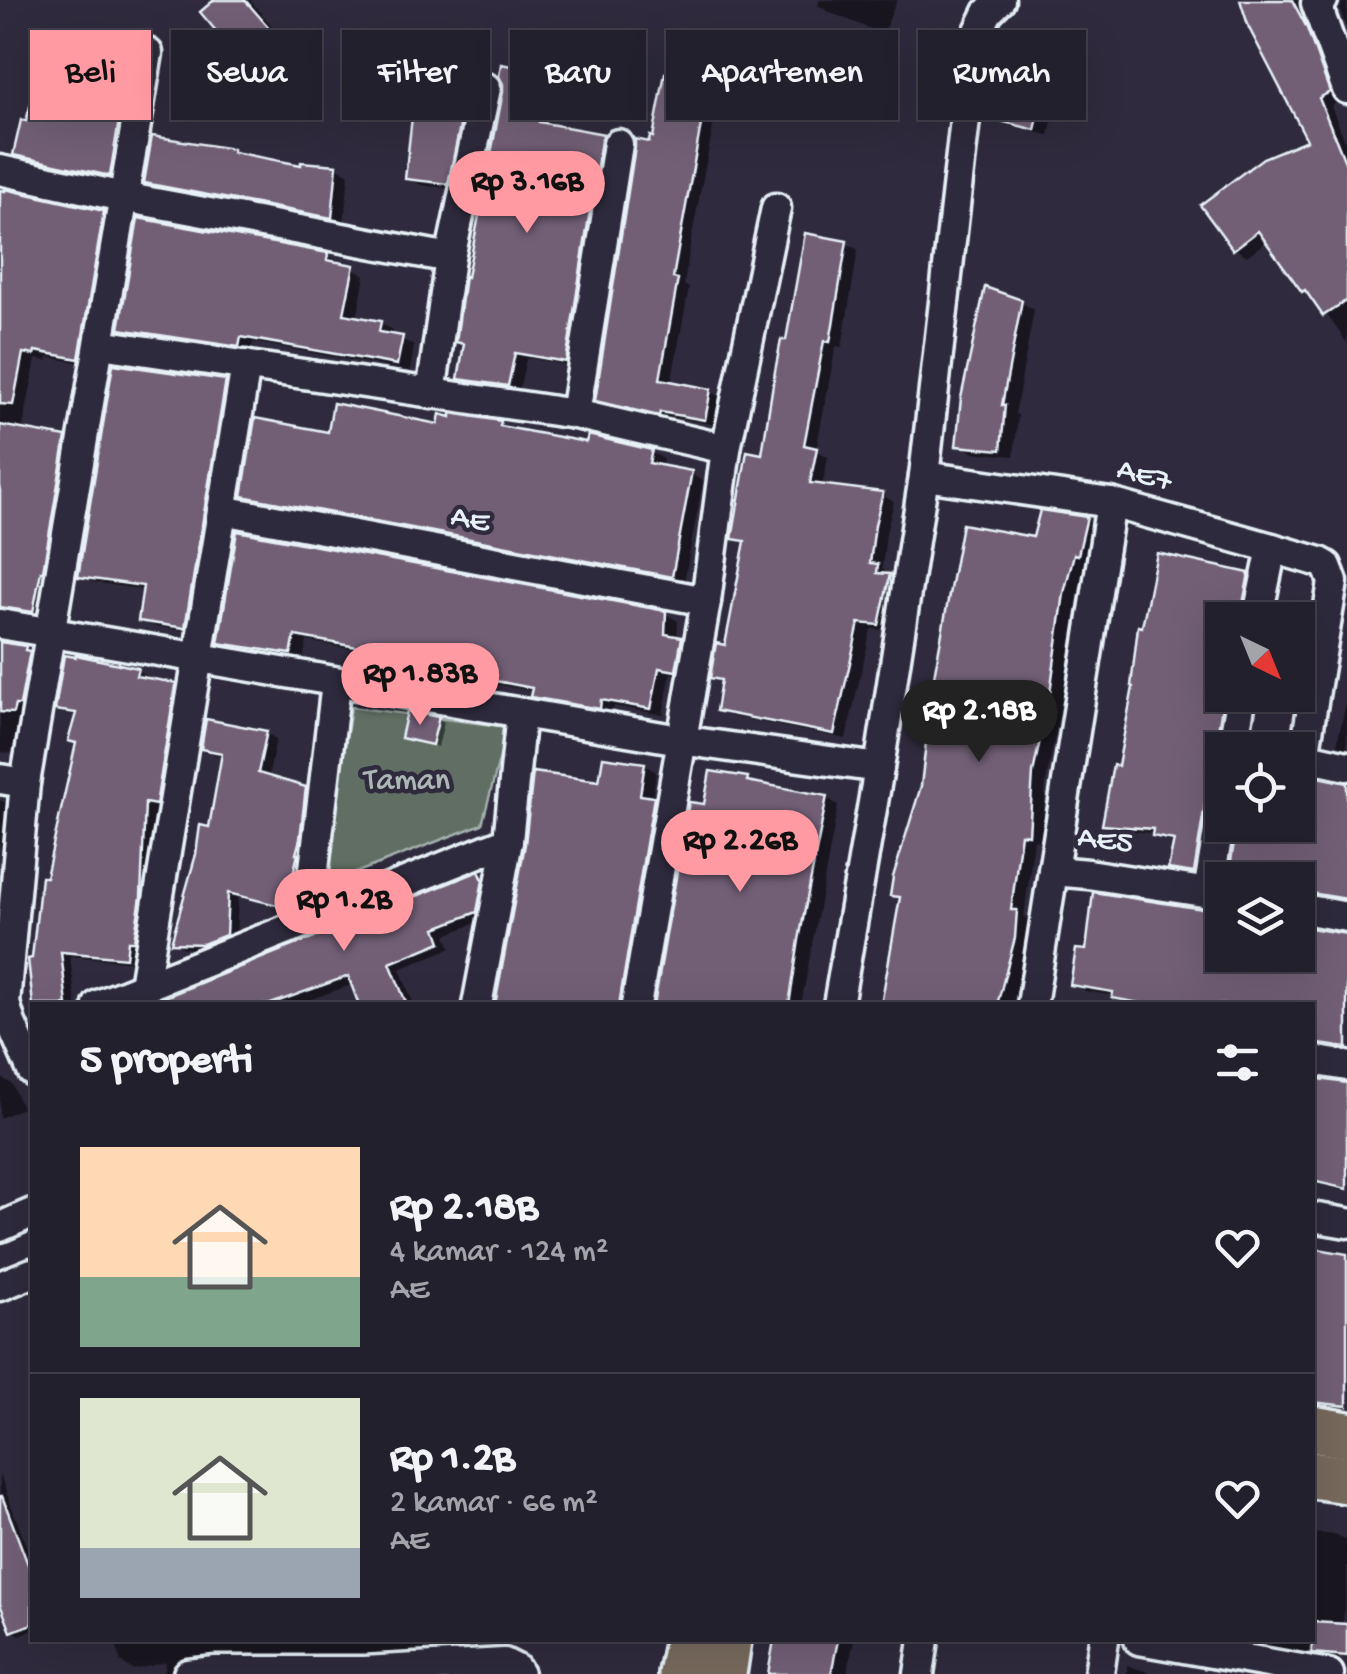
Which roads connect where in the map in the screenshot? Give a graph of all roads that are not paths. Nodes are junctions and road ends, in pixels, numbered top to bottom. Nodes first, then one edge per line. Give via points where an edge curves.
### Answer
1 (1000, 0) edge
2 (1323, 0) edge
3 (1347, 89) edge
4 (136, 120) edge
5 (479, 120) edge
6 (618, 144) dead end
7 (0, 170) edge
8 (122, 197) junction
9 (776, 208) dead end
10 (450, 258) junction
11 (100, 344) junction
12 (246, 364) junction
13 (432, 394) junction
14 (575, 414) junction
15 (726, 449) junction
16 (924, 476) junction
17 (1111, 503) junction
18 (222, 510) junction
19 (1272, 548) junction
20 (706, 601) junction
21 (1261, 602) edge
22 (0, 624) edge
23 (51, 632) junction
24 (196, 657) junction
25 (336, 683) junction
26 (521, 713) junction
27 (1298, 732) edge
28 (680, 740) junction
29 (1315, 759) edge
30 (1347, 766) edge
31 (879, 768) junction
32 (13, 781) edge
33 (508, 841) junction
34 (1053, 872) junction
35 (1205, 892) edge
36 (1315, 911) edge
37 (1347, 917) edge
38 (308, 920) junction
39 (144, 986) junction
40 (105, 1002) edge
41 (477, 1002) edge
42 (636, 1002) edge
43 (839, 1002) edge
44 (1032, 1002) edge
45 (17, 1039) edge
46 (1315, 1061) edge
47 (1347, 1066) edge
48 (30, 1067) edge
49 (30, 1214) edge
50 (1315, 1218) edge
51 (1347, 1223) edge
52 (0, 1226) edge
53 (30, 1274) edge
54 (0, 1286) edge
55 (1315, 1430) edge
56 (1347, 1435) edge
57 (1315, 1475) edge
58 (1347, 1480) edge
59 (688, 1642) edge
60 (728, 1642) edge
61 (924, 1642) edge
62 (1104, 1642) edge
63 (1150, 1642) edge
64 (518, 1671) edge
65 (216, 1672) edge
66 (364, 1673) edge
67 (188, 1674) edge
68 (681, 1674) edge
69 (723, 1674) edge
70 (919, 1674) edge
71 (1098, 1674) edge
72 (1330, 1674) edge

1 - 16 street via 974,41
2 - 3 street via 1316,3
4 - 8 street
5 - 10 street
6 - 14 street
7 - 8 street
8 - 10 street
8 - 11 street
9 - 15 street
10 - 13 street
11 - 12 street
11 - 23 street
12 - 13 street
12 - 18 street
13 - 14 street
14 - 15 street
15 - 20 street
16 - 17 street, AE7
16 - 31 street
17 - 19 street, AE7
17 - 34 street
18 - 20 street, AE
18 - 24 street
19 - 21 street
19 - 27 street, AE7 via 1320,562 1333,582
20 - 28 street
22 - 23 street
23 - 24 street
23 - 32 street
24 - 25 street
24 - 39 street
25 - 26 street
25 - 38 street
26 - 28 street
26 - 33 street
28 - 31 street
28 - 42 street
29 - 30 street
31 - 43 street
32 - 45 street via 6,1003
33 - 38 street
33 - 41 street
34 - 35 street, AE5
34 - 44 street, AE5
36 - 37 street
38 - 39 street
39 - 40 street
45 - 48 street
46 - 47 street
49 - 52 street
50 - 51 street
53 - 54 street
55 - 56 main road
57 - 58 main road
59 - 68 main road
60 - 69 main road
61 - 70 street
62 - 71 street
63 - 72 street
64 - 66 street via 504,1664
65 - 66 street
65 - 67 street

